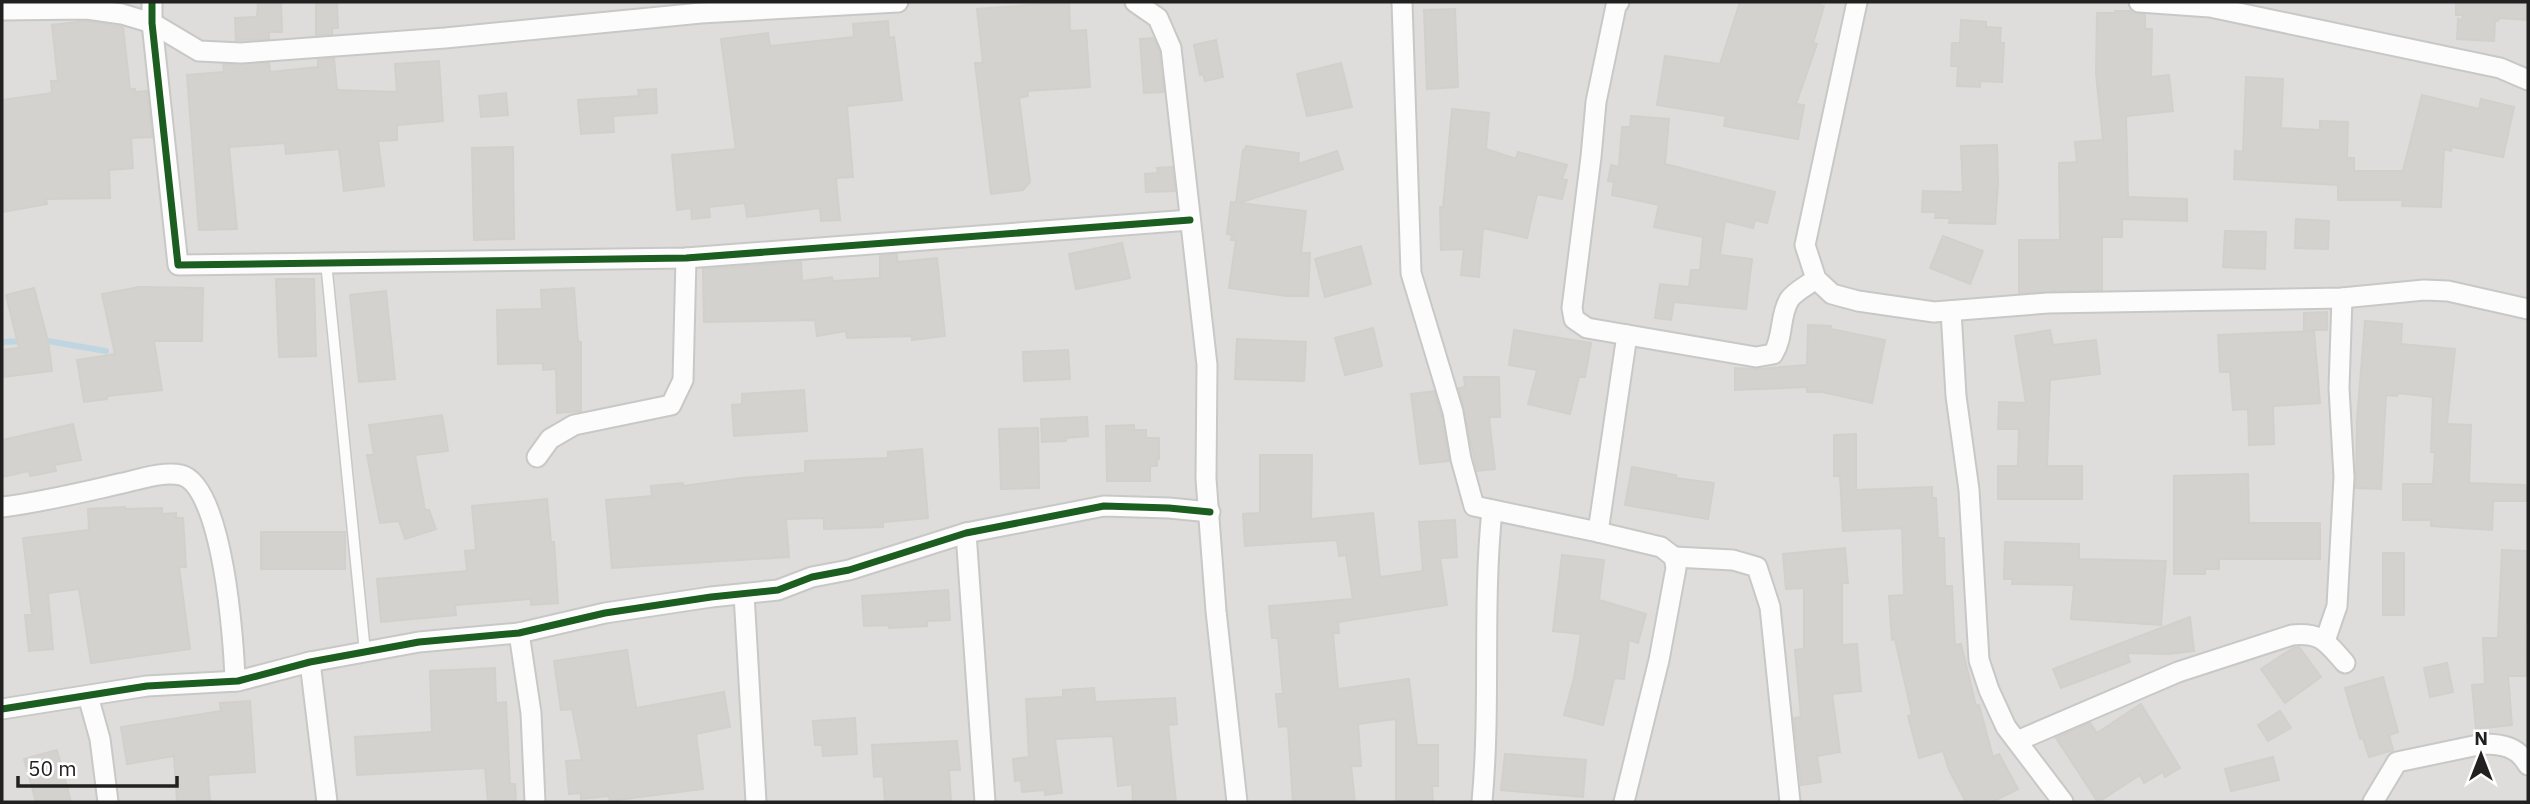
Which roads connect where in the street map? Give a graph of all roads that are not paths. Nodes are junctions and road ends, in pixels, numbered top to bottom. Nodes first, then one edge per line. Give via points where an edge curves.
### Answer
1 (152, 2) edge
2 (898, 2) edge
3 (1402, 2) edge
4 (1619, 2) edge
5 (1857, 2) edge
6 (2139, 2) edge
7 (1143, 3) edge
8 (2, 10) edge
9 (152, 23) junction
10 (2528, 80) edge
11 (1190, 220) junction
12 (686, 258) junction
13 (326, 262) junction
14 (1816, 279) junction
15 (2342, 298) junction
16 (2528, 309) edge
17 (1951, 311) junction
18 (1627, 335) junction
19 (537, 457) dead end
20 (2, 507) edge
21 (1492, 510) junction
22 (1210, 512) junction
23 (1598, 531) junction
24 (965, 533) junction
25 (1674, 557) junction
26 (744, 594) junction
27 (519, 633) junction
28 (2325, 641) junction
29 (365, 652) junction
30 (310, 662) junction
31 (2346, 663) dead end
32 (236, 681) junction
33 (88, 696) junction
34 (2, 709) edge
35 (2017, 741) junction
36 (2528, 765) edge
37 (108, 802) edge
38 (327, 802) edge
39 (535, 802) edge
40 (756, 802) edge
41 (985, 802) edge
42 (1237, 802) edge
43 (1482, 802) edge
44 (1624, 802) edge
45 (1790, 802) edge
46 (2063, 802) edge
47 (2373, 802) edge

1 - 9 street
2 - 9 street via 701,13 241,53 199,51
3 - 21 street via 1411,273 1453,412 1474,506
4 - 18 street via 1596,102 1572,308 1580,325
5 - 14 street via 1805,245
6 - 10 street via 2223,10 2489,65
7 - 11 street via 1158,19 1171,48
8 - 9 street via 87,9
9 - 13 street via 178,265
11 - 12 street
11 - 22 street via 1207,365
12 - 13 street
12 - 19 street via 684,380 671,405 574,425 550,439
13 - 29 lane
14 - 17 street via 1832,294 1858,301
14 - 18 street via 1790,298 1780,344 1773,354 1756,357
15 - 16 street via 2448,291
15 - 17 street via 2048,303
15 - 28 street via 2339,388 2344,477 2337,606
17 - 35 street via 1956,397 1969,490 1979,660 2006,727
18 - 23 street
20 - 32 street via 150,477 179,474 192,479 210,510 234,635
21 - 23 street
21 - 43 street
22 - 24 street via 1104,506
22 - 42 street
23 - 25 street via 1661,547
24 - 26 street via 778,590
24 - 41 street
25 - 44 street via 1676,568 1659,660
25 - 45 street via 1733,560 1757,567 1770,607
26 - 27 street via 606,613
26 - 40 street
27 - 29 street
27 - 39 street via 531,713
28 - 31 street
28 - 35 street via 2320,636 2292,635 2178,672
29 - 30 street
30 - 32 street
30 - 38 street
32 - 33 street via 146,686
33 - 34 street
33 - 37 street via 100,739
35 - 46 street
36 - 47 street via 2523,755 2495,744 2397,762

